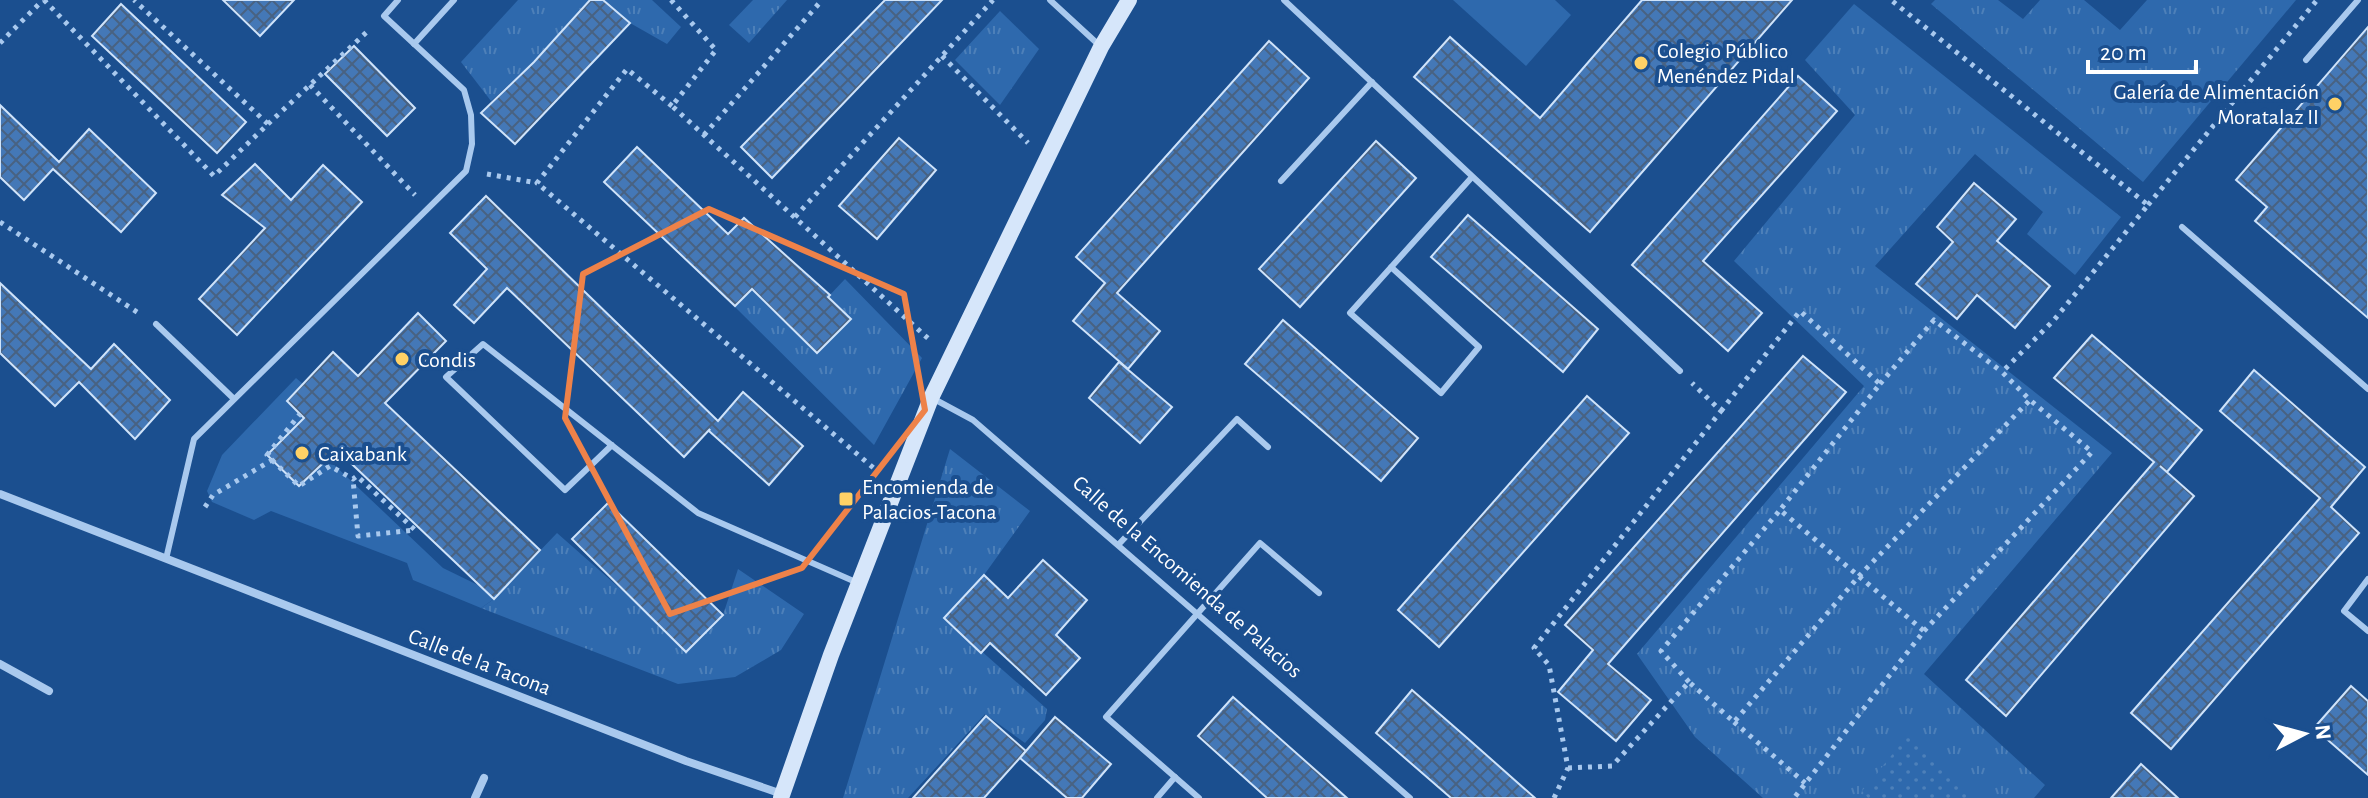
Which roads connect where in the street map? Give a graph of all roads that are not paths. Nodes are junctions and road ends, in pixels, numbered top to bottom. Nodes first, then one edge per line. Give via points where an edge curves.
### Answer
1 (398, 0) edge
2 (454, 0) edge
3 (1050, 0) edge
4 (1129, 0) edge
5 (1284, 0) edge
6 (2358, 0) edge
7 (414, 44) junction
8 (1101, 47) junction
9 (2306, 60) dead end
10 (1372, 82) junction
11 (1472, 177) junction
12 (1281, 181) dead end
13 (2182, 227) dead end
14 (1391, 267) junction
15 (156, 324) road end
16 (1680, 371) road end
17 (2368, 389) edge
18 (233, 398) junction
19 (931, 398) junction
20 (612, 445) junction
21 (1268, 447) dead end
22 (0, 494) edge
23 (1119, 544) junction
24 (166, 559) junction
25 (2368, 579) edge
26 (858, 583) junction
27 (1319, 593) dead end
28 (1197, 613) junction
29 (2368, 631) edge
30 (0, 664) edge
31 (49, 691) dead end
32 (1175, 777) junction
33 (484, 778) dead end
34 (781, 796) edge
35 (475, 798) edge
36 (1157, 798) edge
37 (1199, 798) edge
38 (1410, 798) edge

1 - 7 lane via 384,16
2 - 7 lane
3 - 8 lane
4 - 8 street
5 - 10 lane
6 - 9 lane
7 - 18 lane via 464,90 472,144 466,171
8 - 19 street
10 - 11 lane
10 - 12 lane
11 - 14 lane
11 - 16 lane
13 - 17 lane
14 - 14 lane via 1479,347 1441,393 1350,313
15 - 18 lane
18 - 24 lane via 194,439
19 - 23 lane, Calle de la Encomienda de Palacios via 973,420
19 - 26 street
20 - 20 lane via 483,344 446,377 565,490
20 - 26 lane via 698,513
21 - 23 lane via 1237,419
22 - 24 street, Calle de la Tacona
23 - 28 lane, Calle de la Encomienda de Palacios
24 - 34 street, Calle de la Tacona
25 - 29 lane via 2344,611
26 - 34 street
27 - 28 lane via 1260,543
28 - 32 lane via 1106,717
28 - 38 lane, Calle de la Encomienda de Palacios
30 - 31 street
32 - 36 lane
32 - 37 lane
33 - 35 street

